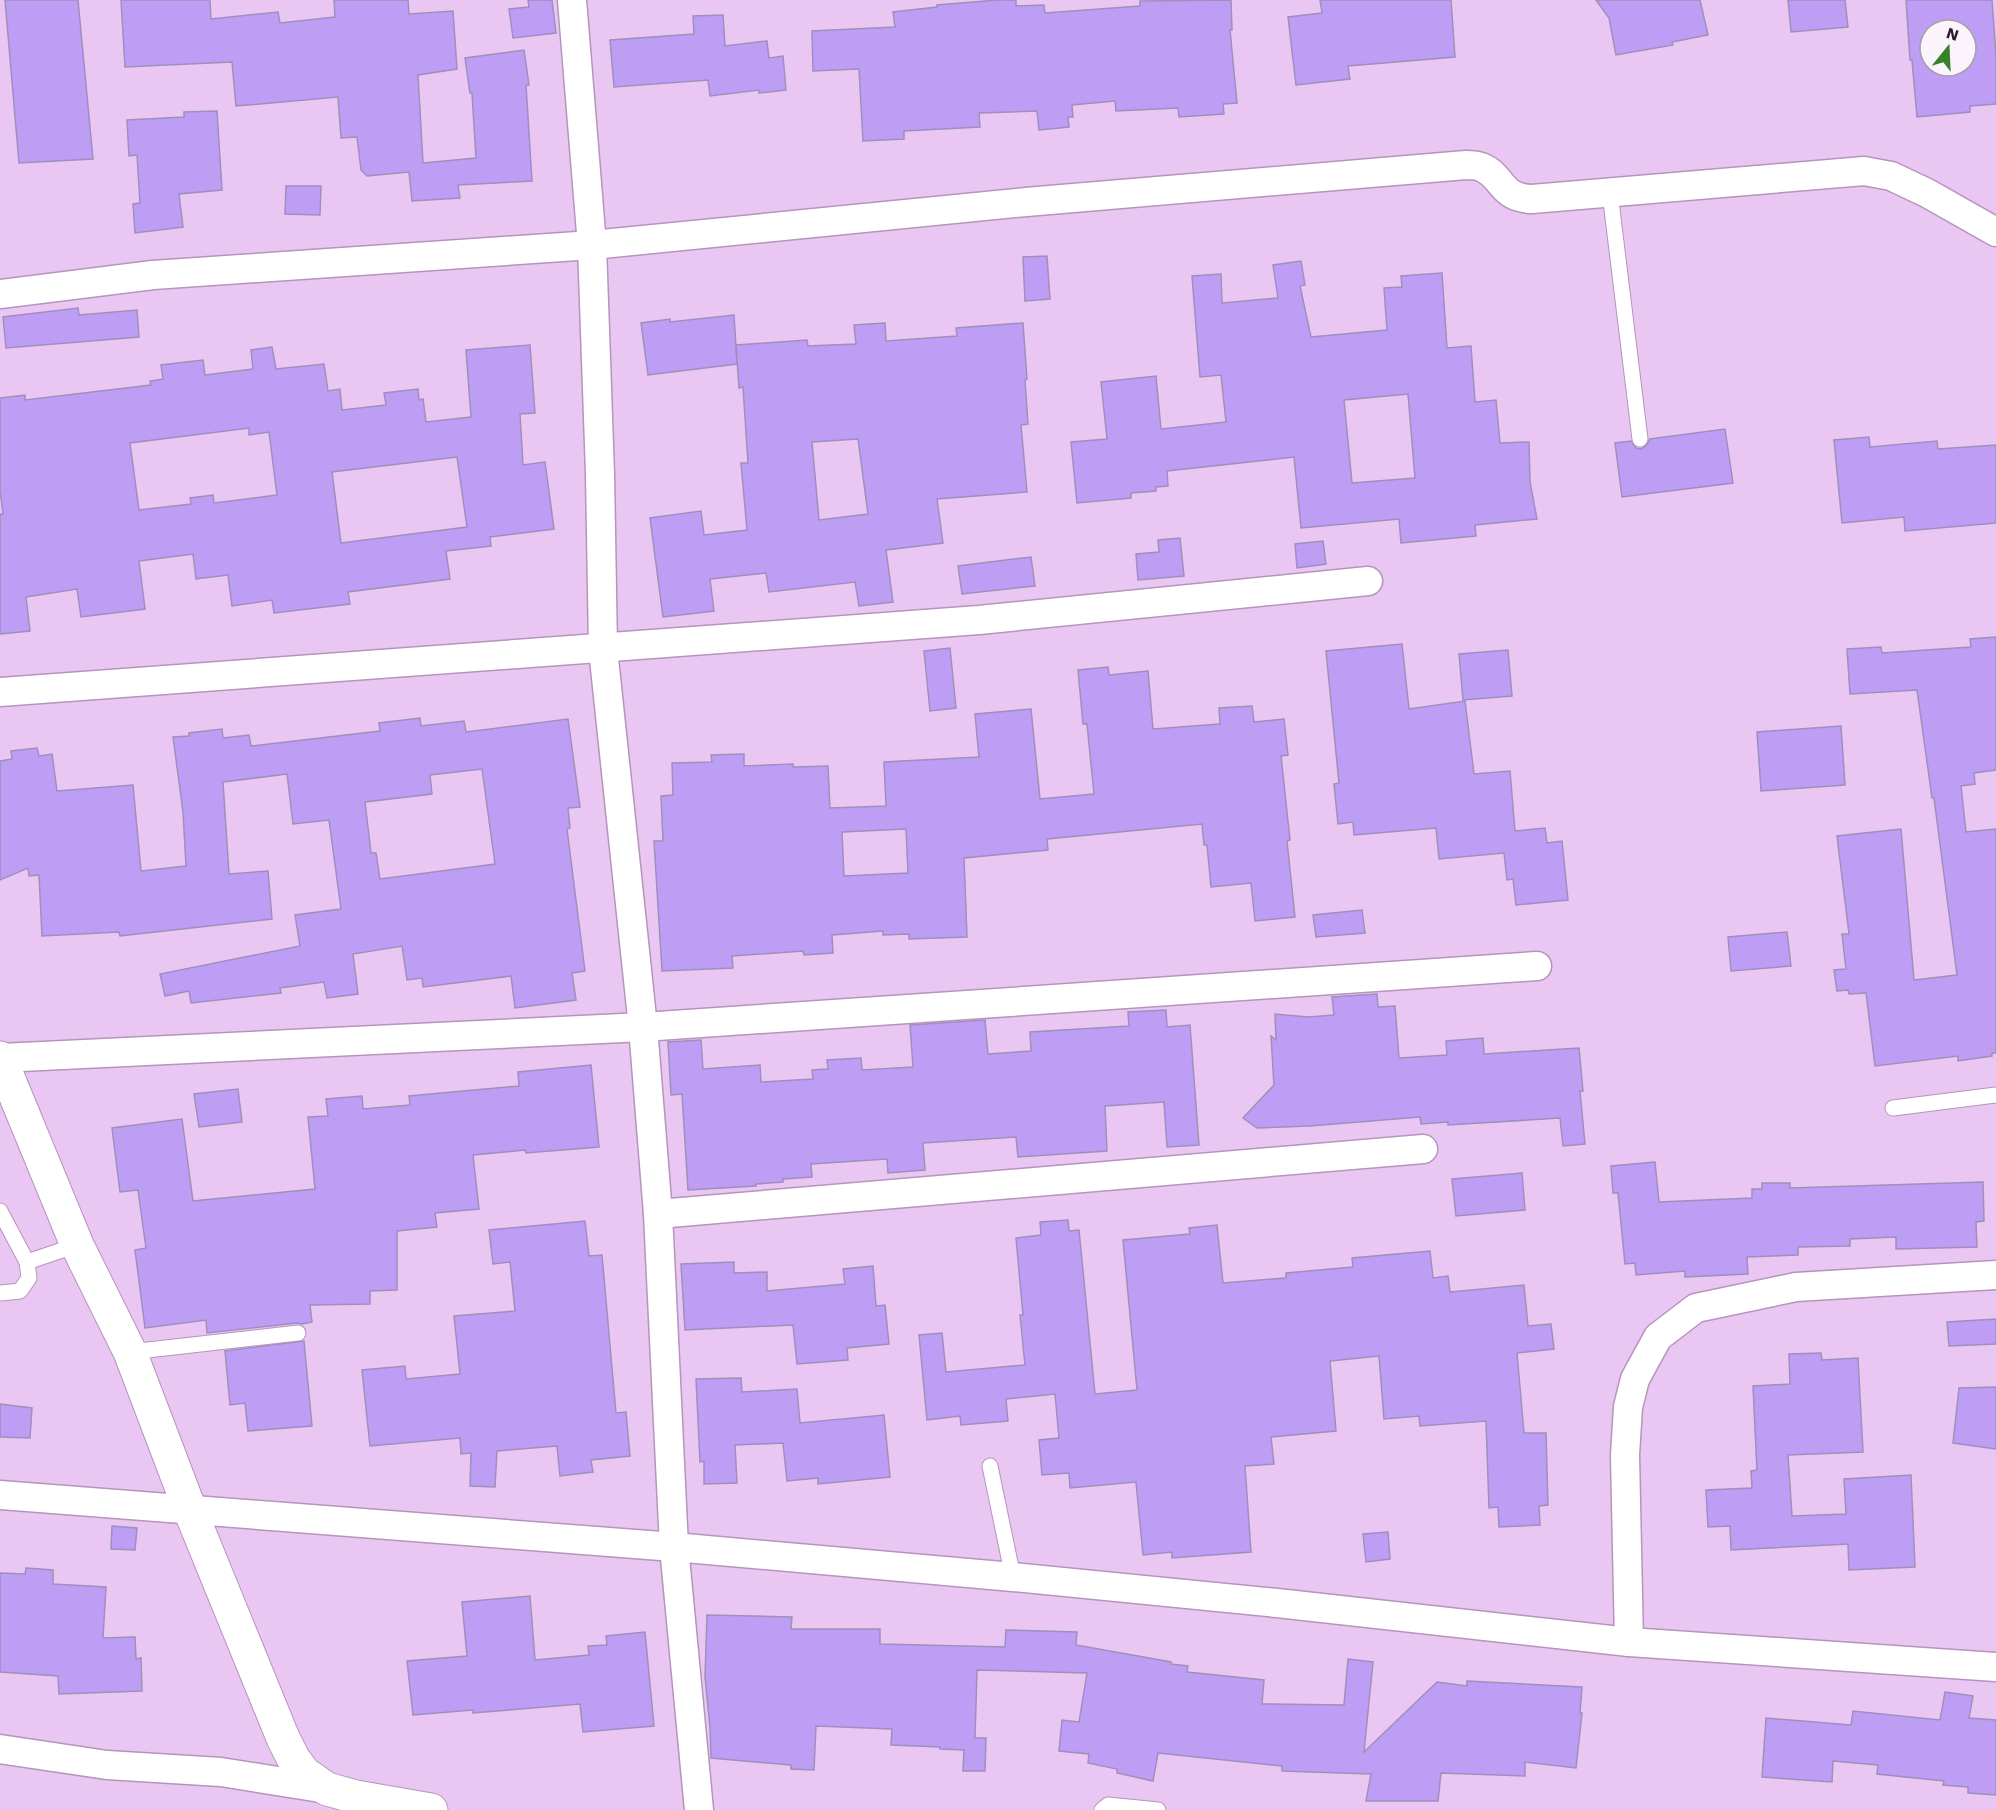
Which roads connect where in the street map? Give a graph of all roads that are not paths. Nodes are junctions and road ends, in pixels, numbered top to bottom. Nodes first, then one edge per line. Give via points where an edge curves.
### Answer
1 (572, 0) edge
2 (1610, 193) junction
3 (1996, 232) edge
4 (592, 244) junction
5 (0, 294) edge
6 (1640, 439) dead end
7 (1368, 581) dead end
8 (603, 648) junction
9 (0, 692) edge
10 (1537, 966) dead end
11 (643, 1027) junction
12 (0, 1058) edge
13 (1996, 1095) edge
14 (1893, 1108) dead end
15 (1423, 1149) dead end
16 (0, 1211) edge
17 (658, 1214) junction
18 (77, 1245) junction
19 (27, 1262) junction
20 (1996, 1275) edge
21 (0, 1293) edge
22 (298, 1334) dead end
23 (130, 1352) junction
24 (990, 1466) dead end
25 (0, 1495) edge
26 (190, 1510) junction
27 (674, 1547) junction
28 (1013, 1577) junction
29 (1629, 1642) junction
30 (1996, 1667) edge
31 (0, 1749) edge
32 (327, 1789) junction
33 (431, 1810) edge
34 (699, 1810) edge
35 (1102, 1810) edge
36 (1158, 1810) edge

1 - 4 street
2 - 3 street via 1864,171 1891,176
2 - 4 street via 1521,198 1503,188 1489,171 1466,165
2 - 6 lane
4 - 5 street via 153,275
4 - 8 street
7 - 8 street via 979,620
8 - 9 street
8 - 11 street
10 - 11 street
11 - 12 street
11 - 17 street
12 - 18 street
13 - 14 lane
15 - 17 street
16 - 19 lane
17 - 27 street
18 - 19 lane
18 - 23 street
19 - 21 lane via 29,1278 20,1291
20 - 29 street via 1796,1287 1696,1308 1658,1337 1635,1380 1629,1407 1625,1455
22 - 23 lane
23 - 26 street
24 - 28 lane
25 - 26 street
26 - 27 street
26 - 32 street via 283,1738 304,1773
27 - 28 street
27 - 34 street
28 - 29 street
29 - 30 street
31 - 32 street via 107,1766 221,1772
32 - 33 street
35 - 36 lane via 1108,1805

